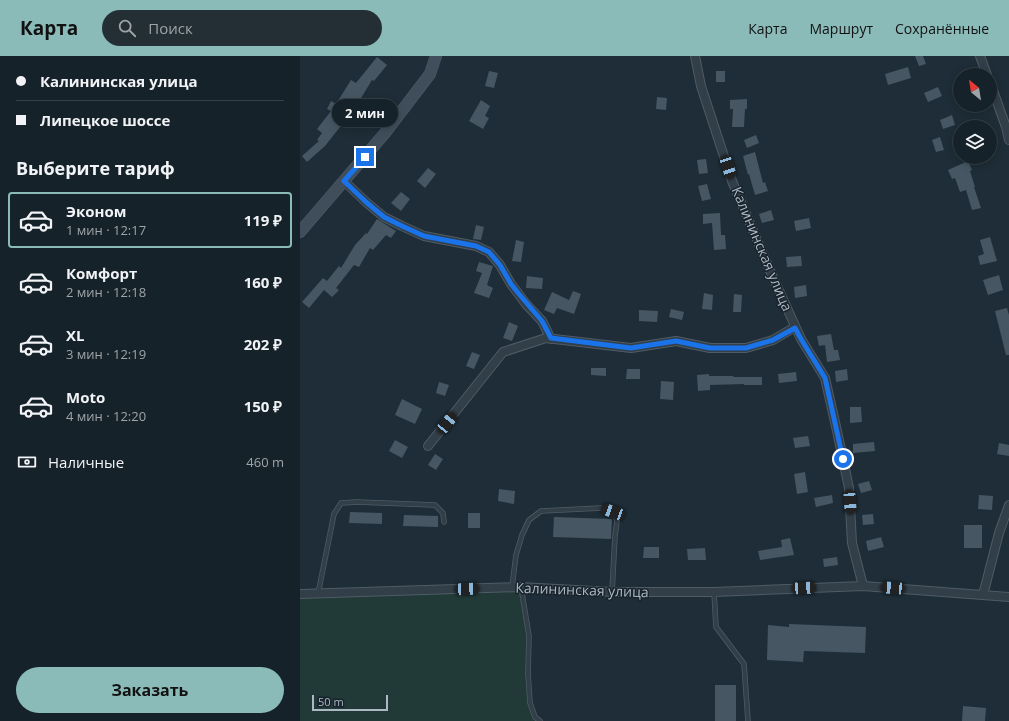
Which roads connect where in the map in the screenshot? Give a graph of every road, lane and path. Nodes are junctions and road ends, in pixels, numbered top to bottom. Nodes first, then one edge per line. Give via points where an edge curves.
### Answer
1 (436, 56) edge
2 (694, 56) edge
3 (980, 56) edge
4 (984, 68) edge
5 (997, 102) edge
6 (1009, 140) edge
7 (344, 181) junction
8 (300, 232) edge
9 (795, 328) junction
10 (551, 338) junction
11 (428, 446) dead end
12 (1009, 505) edge
13 (444, 522) dead end
14 (520, 586) junction
15 (863, 586) junction
16 (512, 587) junction
17 (612, 592) junction
18 (714, 592) junction
19 (300, 594) edge
20 (318, 594) junction
21 (983, 595) junction
22 (1009, 597) edge
23 (540, 721) edge
24 (748, 721) edge

1 - 7 street via 430,74
2 - 9 street, Калининская улица via 700,86 732,181
3 - 4 street
5 - 6 street
7 - 8 street
7 - 10 street via 384,217 402,226 424,236 476,246 489,252 511,284 542,321
9 - 10 street, Калининская улица via 773,340 746,348 710,348 676,341 631,348
9 - 15 street, Калининская улица via 825,378 849,488 852,543
10 - 11 street, Калининская улица via 503,352
12 - 21 street
13 - 20 lane via 443,513 435,505 341,503 334,514
14 - 16 street, Калининская улица
14 - 17 street, Калининская улица
14 - 23 lane via 529,636 530,703 535,717
15 - 18 street, Калининская улица
15 - 21 street, Калининская улица
16 - 17 lane via 516,555 529,520 541,511 601,508 613,512 617,521
16 - 20 street, Калининская улица
17 - 18 street, Калининская улица
18 - 24 lane via 716,627 744,664
19 - 20 street, Калининская улица
21 - 22 street, Калининская улица

